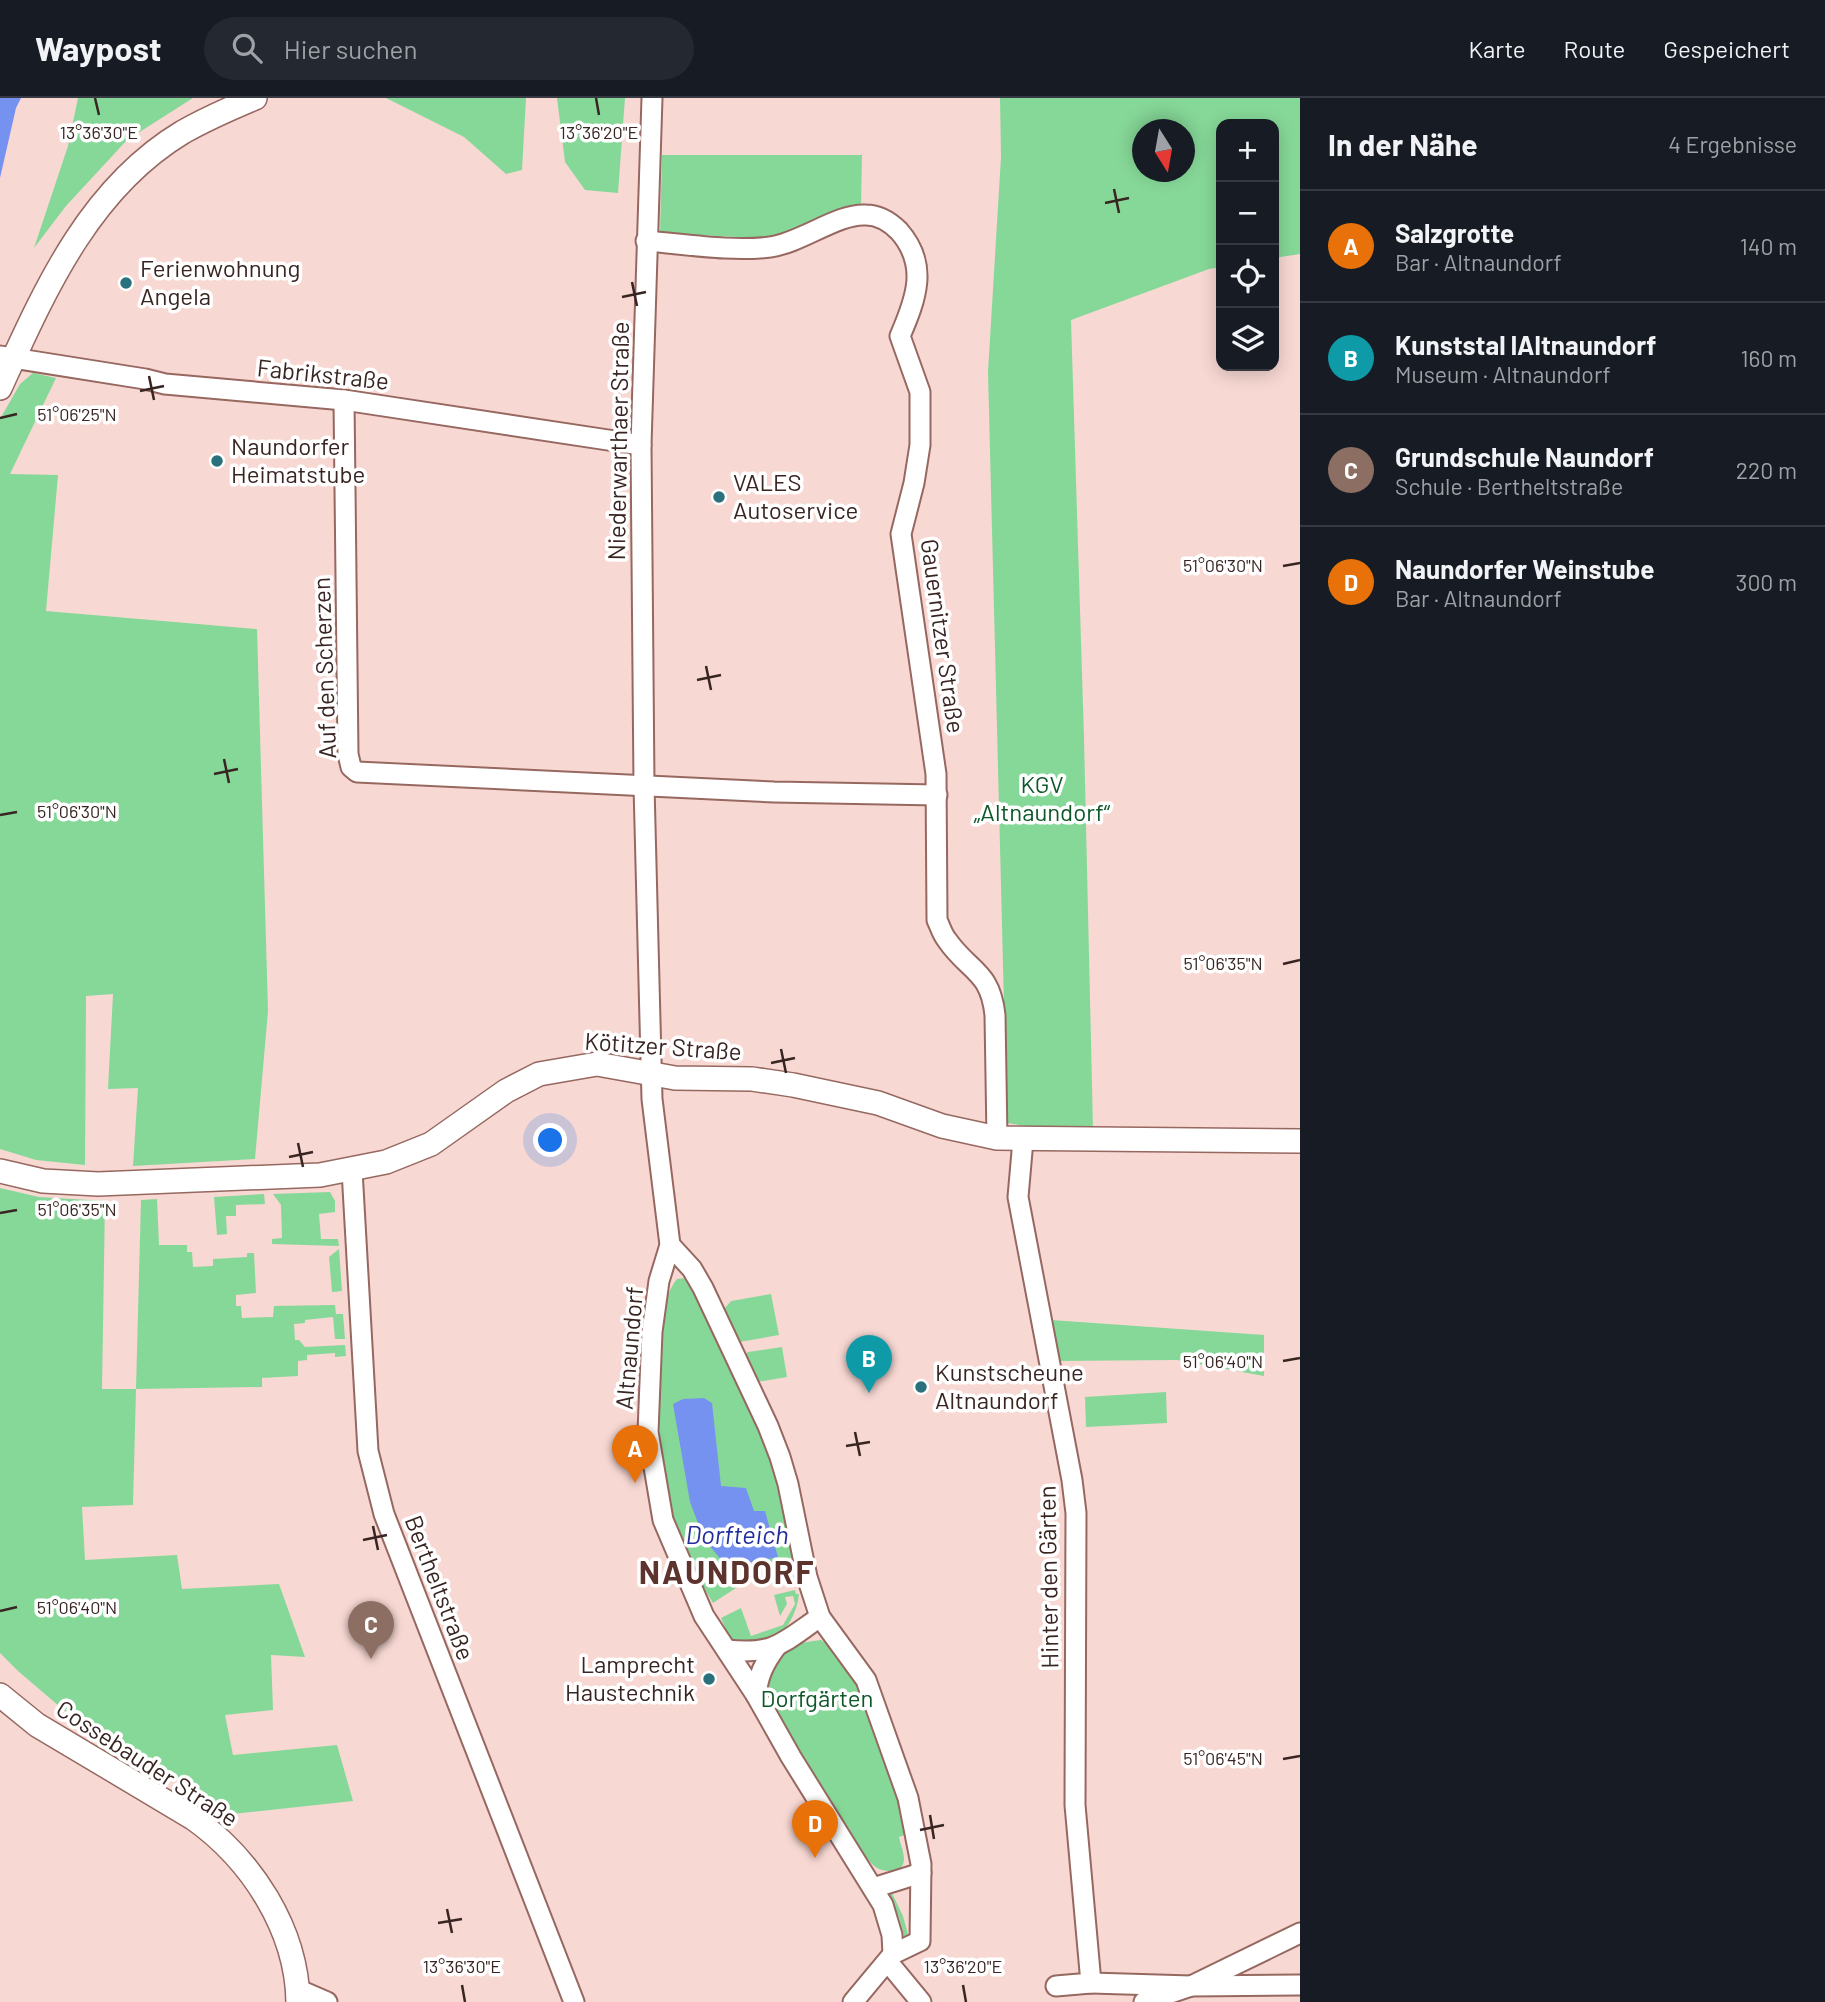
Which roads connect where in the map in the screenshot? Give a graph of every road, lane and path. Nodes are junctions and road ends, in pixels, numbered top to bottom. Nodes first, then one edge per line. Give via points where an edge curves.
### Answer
1 (255, 98) edge
2 (652, 98) edge
3 (646, 241) junction
4 (7, 357) edge
5 (0, 388) edge
6 (344, 400) junction
7 (641, 445) junction
8 (644, 786) junction
9 (937, 795) junction
10 (650, 1074) junction
11 (997, 1138) junction
12 (1023, 1140) junction
13 (1300, 1141) edge
14 (352, 1170) junction
15 (0, 1171) edge
16 (670, 1245) junction
17 (820, 1617) junction
18 (776, 1647) junction
19 (727, 1650) junction
20 (0, 1695) edge
21 (756, 1695) junction
22 (921, 1873) junction
23 (873, 1888) junction
24 (1300, 1933) edge
25 (890, 1958) junction
26 (1091, 1983) junction
27 (1300, 1985) edge
28 (1056, 1986) dead end
29 (1191, 1986) junction
30 (298, 1995) edge
31 (327, 2002) edge
32 (574, 2002) edge
33 (853, 2002) edge
34 (920, 2002) edge
35 (1144, 2002) edge

1 - 4 street via 182,133 106,198 79,232
2 - 3 street, Niederwarthaer Straße
3 - 7 street, Niederwarthaer Straße
3 - 9 street, Gauernitzer Straße via 770,247 801,239 842,219 866,215 891,222 909,243 918,274 913,306 900,336 920,392 920,445 901,534
4 - 5 street
4 - 6 street, Fabrikstraße via 165,384
6 - 7 street, Fabrikstraße
6 - 8 street, Auf den Scherzen via 351,767 357,772
7 - 8 street, Niederwarthaer Straße
8 - 9 street
8 - 10 street, Niederwarthaer Straße
9 - 11 street, Gauernitzer Straße via 937,920 946,940 985,979 993,996
10 - 11 street, Kötitzer Straße via 793,1085 878,1103 942,1126
10 - 14 street, Kötitzer Straße via 597,1064 539,1074 506,1091 431,1144
10 - 16 street, Altnaundorf
11 - 12 street, Kötitzer Straße
12 - 13 street, Kötitzer Straße
12 - 26 street, Hinter den Gärten via 1018,1197 1076,1513 1075,1805
14 - 15 street, Kötitzer Straße via 98,1184 43,1181
14 - 32 street, Bertheltstraße via 368,1451 384,1514
16 - 17 street via 703,1288 768,1426 788,1483
16 - 19 street, Altnaundorf via 652,1332 648,1432 663,1520 704,1616
17 - 18 street
17 - 22 street via 866,1680 908,1798
18 - 19 street via 760,1652
18 - 21 street via 763,1664
19 - 21 street, Altnaundorf
20 - 30 street, Cossebauder Straße via 37,1725 193,1818 232,1850 261,1887 282,1931
21 - 23 street, Altnaundorf
22 - 23 street
22 - 25 street via 920,1941
23 - 25 street, Altnaundorf via 892,1935
24 - 29 street
25 - 33 street
25 - 34 street
26 - 28 street
26 - 29 street
27 - 29 street
29 - 35 street
30 - 31 street

